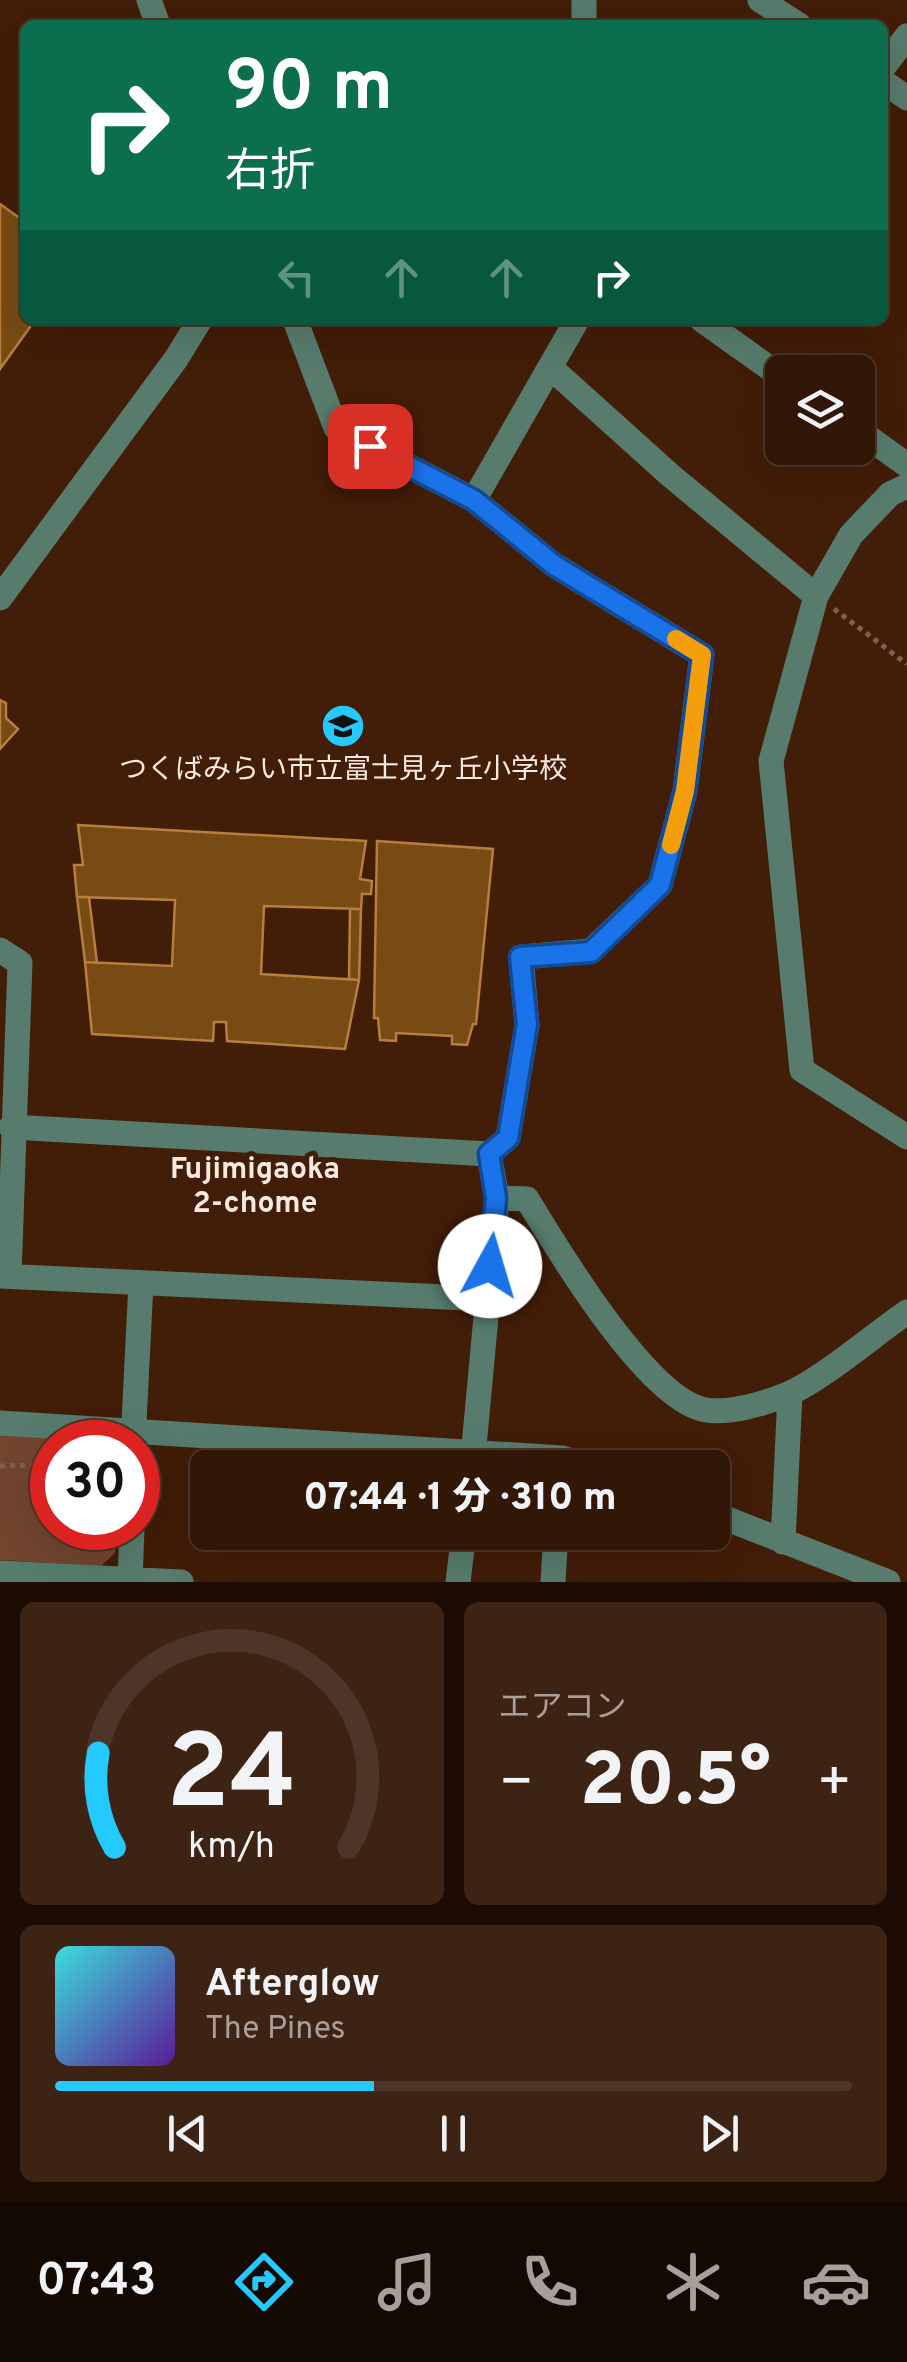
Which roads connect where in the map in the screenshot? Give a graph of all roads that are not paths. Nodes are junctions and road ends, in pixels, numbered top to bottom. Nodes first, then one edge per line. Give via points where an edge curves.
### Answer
1 (760, 0) edge
2 (791, 20) edge
3 (907, 36) edge
4 (888, 61) edge
5 (197, 325) edge
6 (296, 325) edge
7 (574, 325) edge
8 (709, 325) edge
9 (765, 365) edge
10 (550, 368) junction
11 (875, 442) edge
12 (907, 466) edge
13 (907, 486) edge
14 (474, 500) junction
15 (816, 596) junction
16 (0, 598) edge
17 (0, 950) edge
18 (11, 1127) junction
19 (907, 1137) edge
20 (489, 1154) junction
21 (496, 1198) junction
22 (5, 1276) edge
23 (140, 1283) junction
24 (487, 1300) junction
25 (907, 1312) edge
26 (790, 1393) junction
27 (134, 1420) edge
28 (0, 1423) edge
29 (30, 1426) edge
30 (160, 1438) edge
31 (331, 1450) edge
32 (474, 1450) edge
33 (730, 1520) edge
34 (782, 1542) junction
35 (131, 1550) edge
36 (462, 1550) edge
37 (555, 1550) edge
38 (0, 1573) edge
39 (130, 1581) edge
40 (181, 1582) edge
41 (458, 1582) edge
42 (552, 1582) edge
43 (888, 1582) edge

1 - 2 street
3 - 4 street
5 - 16 street
6 - 14 street via 336,428
7 - 10 street
8 - 9 street
10 - 14 street
10 - 15 street
11 - 12 street
13 - 15 street via 850,534
14 - 20 street via 554,565 702,655 685,791 660,885 591,952 520,957 524,1044 508,1138
15 - 19 street via 771,761 802,1070
17 - 18 street via 20,963
18 - 20 street
18 - 22 street
20 - 21 street
21 - 24 street
21 - 26 street via 527,1200 651,1377 672,1396 706,1410
22 - 23 street
23 - 24 street
23 - 27 street
24 - 32 street
25 - 26 street
26 - 34 street
28 - 29 street
30 - 31 street
33 - 34 street
34 - 43 street
35 - 39 street
36 - 41 street
37 - 42 street
38 - 39 street
39 - 40 street

